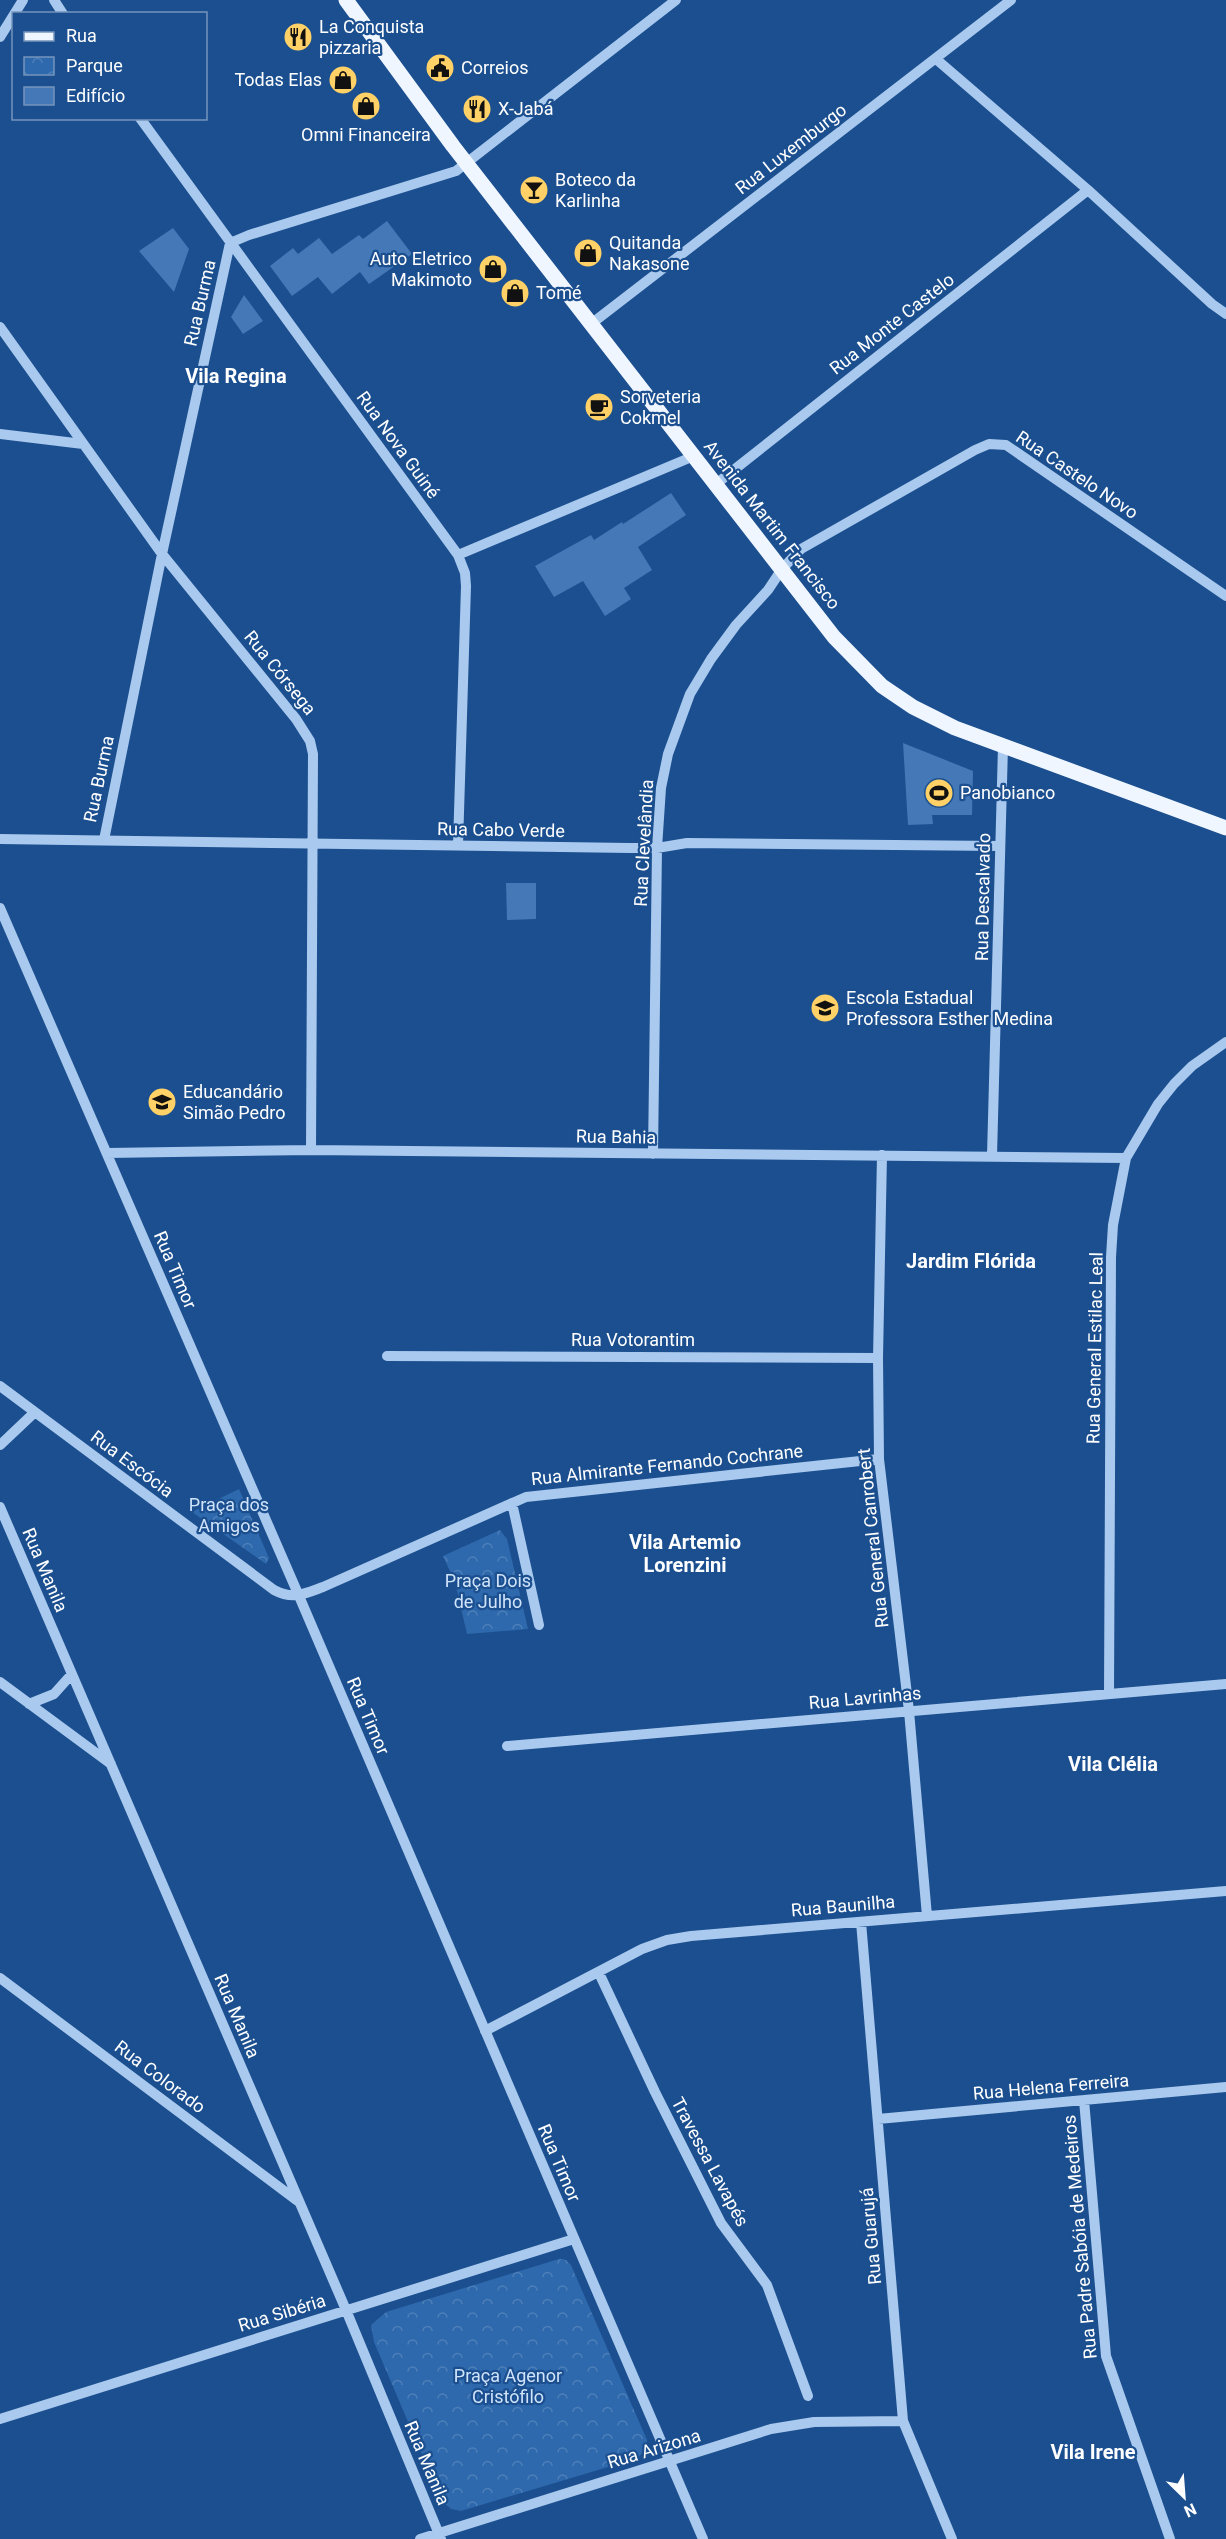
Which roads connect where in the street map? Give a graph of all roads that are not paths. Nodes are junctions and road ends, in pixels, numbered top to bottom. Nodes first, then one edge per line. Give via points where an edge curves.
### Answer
1 (676, 0) edge
2 (1011, 0) edge
3 (347, 1) edge
4 (12, 18) edge
5 (0, 37) edge
6 (936, 59) junction
7 (141, 120) edge
8 (466, 163) junction
9 (1088, 190) junction
10 (230, 243) junction
11 (1226, 314) edge
12 (591, 324) junction
13 (0, 327) edge
14 (0, 434) edge
15 (83, 444) junction
16 (694, 456) junction
17 (716, 484) junction
18 (162, 554) junction
19 (458, 555) junction
20 (782, 569) junction
21 (1226, 596) edge
22 (1003, 746) junction
23 (1226, 828) edge
24 (0, 838) edge
25 (104, 840) junction
26 (313, 843) junction
27 (458, 845) junction
28 (1000, 846) junction
29 (657, 848) junction
30 (0, 908) edge
31 (1226, 1042) edge
32 (311, 1150) junction
33 (106, 1153) junction
34 (653, 1154) junction
35 (882, 1155) junction
36 (992, 1156) junction
37 (1126, 1158) junction
38 (387, 1356) dead end
39 (878, 1358) junction
40 (0, 1386) edge
41 (35, 1412) junction
42 (0, 1445) edge
43 (879, 1459) junction
44 (512, 1503) junction
45 (0, 1507) edge
46 (299, 1596) junction
47 (539, 1625) dead end
48 (71, 1675) junction
49 (0, 1682) edge
50 (1226, 1684) edge
51 (1109, 1694) junction
52 (29, 1704) junction
53 (909, 1711) junction
54 (507, 1746) dead end
55 (111, 1764) junction
56 (1226, 1891) edge
57 (927, 1916) junction
58 (861, 1922) junction
59 (599, 1973) junction
60 (0, 1978) edge
61 (485, 2031) junction
62 (1226, 2086) edge
63 (1084, 2100) junction
64 (878, 2120) junction
65 (299, 2202) junction
66 (574, 2239) junction
67 (346, 2310) junction
68 (808, 2396) dead end
69 (0, 2419) edge
70 (903, 2421) junction
71 (669, 2462) junction
72 (440, 2536) edge
73 (420, 2539) edge
74 (703, 2539) edge
75 (952, 2539) edge
76 (1170, 2539) edge

1 - 8 street, Rua Burma
2 - 6 street, Rua Luxemburgo
3 - 8 main road, Avenida Martim Francisco
4 - 5 street
6 - 9 street
6 - 12 street, Rua Luxemburgo
7 - 10 street, Rua Nova Guiné
8 - 10 street, Rua Burma via 448,175
8 - 12 main road, Avenida Martim Francisco
9 - 11 street
9 - 17 street, Rua Monte Castelo
10 - 18 street, Rua Burma
10 - 19 street, Rua Nova Guiné
12 - 16 main road, Avenida Martim Francisco
13 - 15 street, Rua Córsega
14 - 15 street
15 - 18 street, Rua Córsega
16 - 17 main road, Avenida Martim Francisco
16 - 19 street
17 - 20 main road, Avenida Martim Francisco
18 - 25 street, Rua Burma
18 - 26 street, Rua Córsega via 304,730 314,754
19 - 27 street, Rua Nova Guiné via 466,586
20 - 21 street, Rua Castelo Novo via 801,549 989,444 1006,445
20 - 22 main road, Avenida Martim Francisco via 834,637 882,686 944,723
20 - 29 street, Rua Clevelândia via 736,625 690,694 661,788
22 - 23 main road, Avenida Martim Francisco
22 - 28 street, Rua Descalvado
24 - 25 street, Rua Cabo Verde
25 - 26 street, Rua Cabo Verde
26 - 27 street, Rua Cabo Verde
26 - 32 street, Rua Córsega
27 - 29 street, Rua Cabo Verde
28 - 29 street, Rua Cabo Verde via 687,843
28 - 36 street, Rua Descalvado
29 - 34 street, Rua Clevelândia
30 - 33 street, Rua Timor
31 - 37 street, Rua General Estilac Leal via 1174,1084
32 - 33 street, Rua Bahia
32 - 34 street, Rua Bahia
33 - 46 street, Rua Timor
34 - 35 street, Rua Bahia
35 - 36 street, Rua Bahia
35 - 39 street, Rua General Canrobert
36 - 37 street, Rua Bahia
37 - 51 street, Rua General Estilac Leal via 1111,1257
38 - 39 street, Rua Votorantim
39 - 43 street, Rua General Canrobert
40 - 41 street, Rua Escócia
41 - 42 street
41 - 46 street, Rua Escócia via 274,1590 286,1596
43 - 44 street, Rua Almirante Fernando Cochrane via 537,1495
43 - 53 street, Rua General Canrobert
44 - 46 street, Rua Almirante Fernando Cochrane
44 - 47 street
45 - 48 street, Rua Manila
46 - 61 street, Rua Timor
48 - 52 street via 54,1694
48 - 55 street, Rua Manila
49 - 52 street
50 - 51 street, Rua Lavrinhas
51 - 53 street, Rua Lavrinhas
52 - 55 street
53 - 54 street, Rua Lavrinhas
53 - 57 street, Rua General Canrobert
55 - 65 street, Rua Manila
56 - 57 street, Rua Baunilha
57 - 58 street, Rua Baunilha
58 - 59 street, Rua Baunilha via 667,1940
58 - 64 street, Rua Guarujá
59 - 61 street, Rua Baunilha
59 - 68 street, Travessa Lavapés via 721,2223 766,2285
60 - 65 street, Rua Colorado
61 - 66 street, Rua Timor
62 - 63 street, Rua Helena Ferreira
63 - 64 street, Rua Helena Ferreira
63 - 76 street, Rua Padre Sabóia de Medeiros via 1106,2356
64 - 70 street, Rua Guarujá
65 - 67 street, Rua Manila
66 - 67 street, Rua Sibéria
66 - 71 street, Rua Timor
67 - 69 street, Rua Sibéria
67 - 72 street, Rua Manila
70 - 71 street, Rua Arizona via 794,2425
70 - 75 street, Rua Guarujá
71 - 72 street, Rua Arizona
71 - 74 street, Rua Timor
72 - 73 street, Rua Arizona

